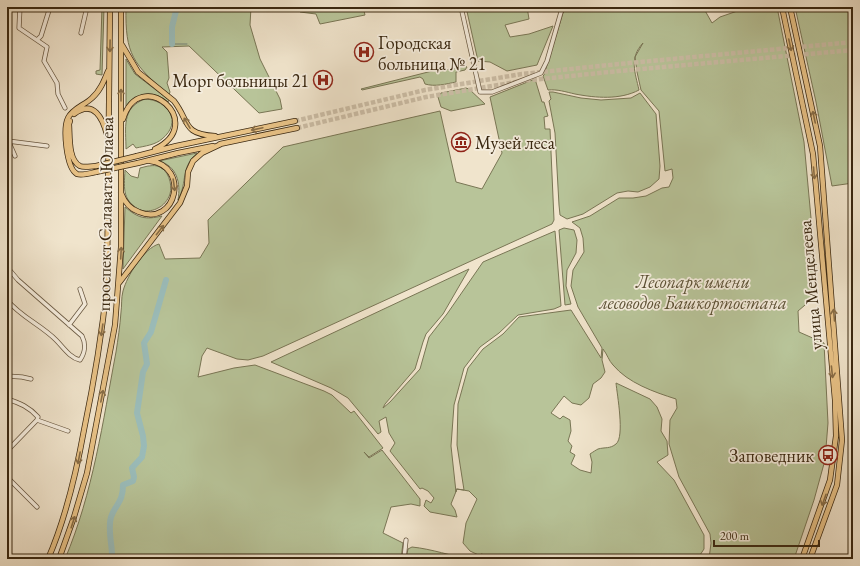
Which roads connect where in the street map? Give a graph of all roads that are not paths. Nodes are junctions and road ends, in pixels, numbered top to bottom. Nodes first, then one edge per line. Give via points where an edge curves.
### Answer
1 (20, 7) edge
2 (50, 7) edge
3 (88, 7) edge
4 (110, 7) edge
5 (121, 7) edge
6 (461, 7) edge
7 (565, 7) edge
8 (782, 7) edge
9 (790, 7) edge
10 (81, 33) dead end
11 (37, 40) junction
12 (121, 43) junction
13 (109, 68) junction
14 (65, 108) dead end
15 (295, 121) tunnel mouth
16 (121, 125) junction
17 (297, 128) tunnel mouth
18 (220, 136) junction
19 (8, 139) edge
20 (109, 140) junction
21 (221, 144) junction
22 (47, 146) dead end
23 (145, 154) junction
24 (15, 156) dead end
25 (148, 161) junction
26 (120, 188) junction
27 (7, 267) edge
28 (119, 283) junction
29 (80, 289) dead end
30 (7, 300) edge
31 (69, 325) junction
32 (7, 376) edge
33 (31, 379) dead end
34 (7, 399) edge
35 (37, 420) junction
36 (68, 431) dead end
37 (7, 451) edge
38 (7, 477) edge
39 (37, 507) dead end
40 (406, 540) dead end
41 (48, 559) edge
42 (59, 559) edge
43 (404, 559) edge
44 (802, 559) edge
45 (810, 559) edge

1 - 11 street via 19,28
2 - 11 street via 41,36
3 - 10 street
4 -> 13 main road, проспект Салавата Юлаева
5 - 12 main road, проспект Салавата Юлаева
6 - 7 street via 480,92 492,92 541,73 561,12
8 -> 44 main road, улица Менделеева via 812,154 835,400 836,436 830,480
45 -> 9 main road, улица Менделеева via 837,485 842,433 820,146
11 - 14 street via 47,47 44,61
16 -> 12 main road, проспект Салавата Юлаева
18 -> 12 main road via 204,136 194,132 185,122 174,101 138,72
13 - 20 main road, проспект Салавата Юлаева
13 - 25 main road, bridge via 98,92 68,117 67,152 71,167 76,173 81,174
15 -> 18 main road
16 - 23 main road via 127,108 140,98 159,98 170,107 175,118 173,134 163,145
16 - 26 main road, проспект Салавата Юлаева
17 - 21 main road
18 - 23 main road
19 - 22 street
19 - 24 street
20 - 23 main road, bridge via 101,117 94,110 84,109 71,118 71,151 80,166 96,166
20 -> 41 main road, проспект Салавата Юлаева via 107,285 102,326 76,473
21 - 25 main road
28 -> 21 main road via 180,203 193,161 202,153
25 -> 26 main road via 168,170 174,181 175,194 165,210 152,215 134,210 125,200
28 -> 26 main road, проспект Салавата Юлаева
27 - 31 street
42 -> 28 main road, проспект Салавата Юлаева via 87,473 115,325
29 - 31 street via 84,304
30 - 31 street via 21,314 55,338 73,357 80,360 84,340
32 - 33 street
34 - 35 street via 30,408 38,416
35 - 36 street
35 - 37 street
38 - 39 street
40 - 43 street

